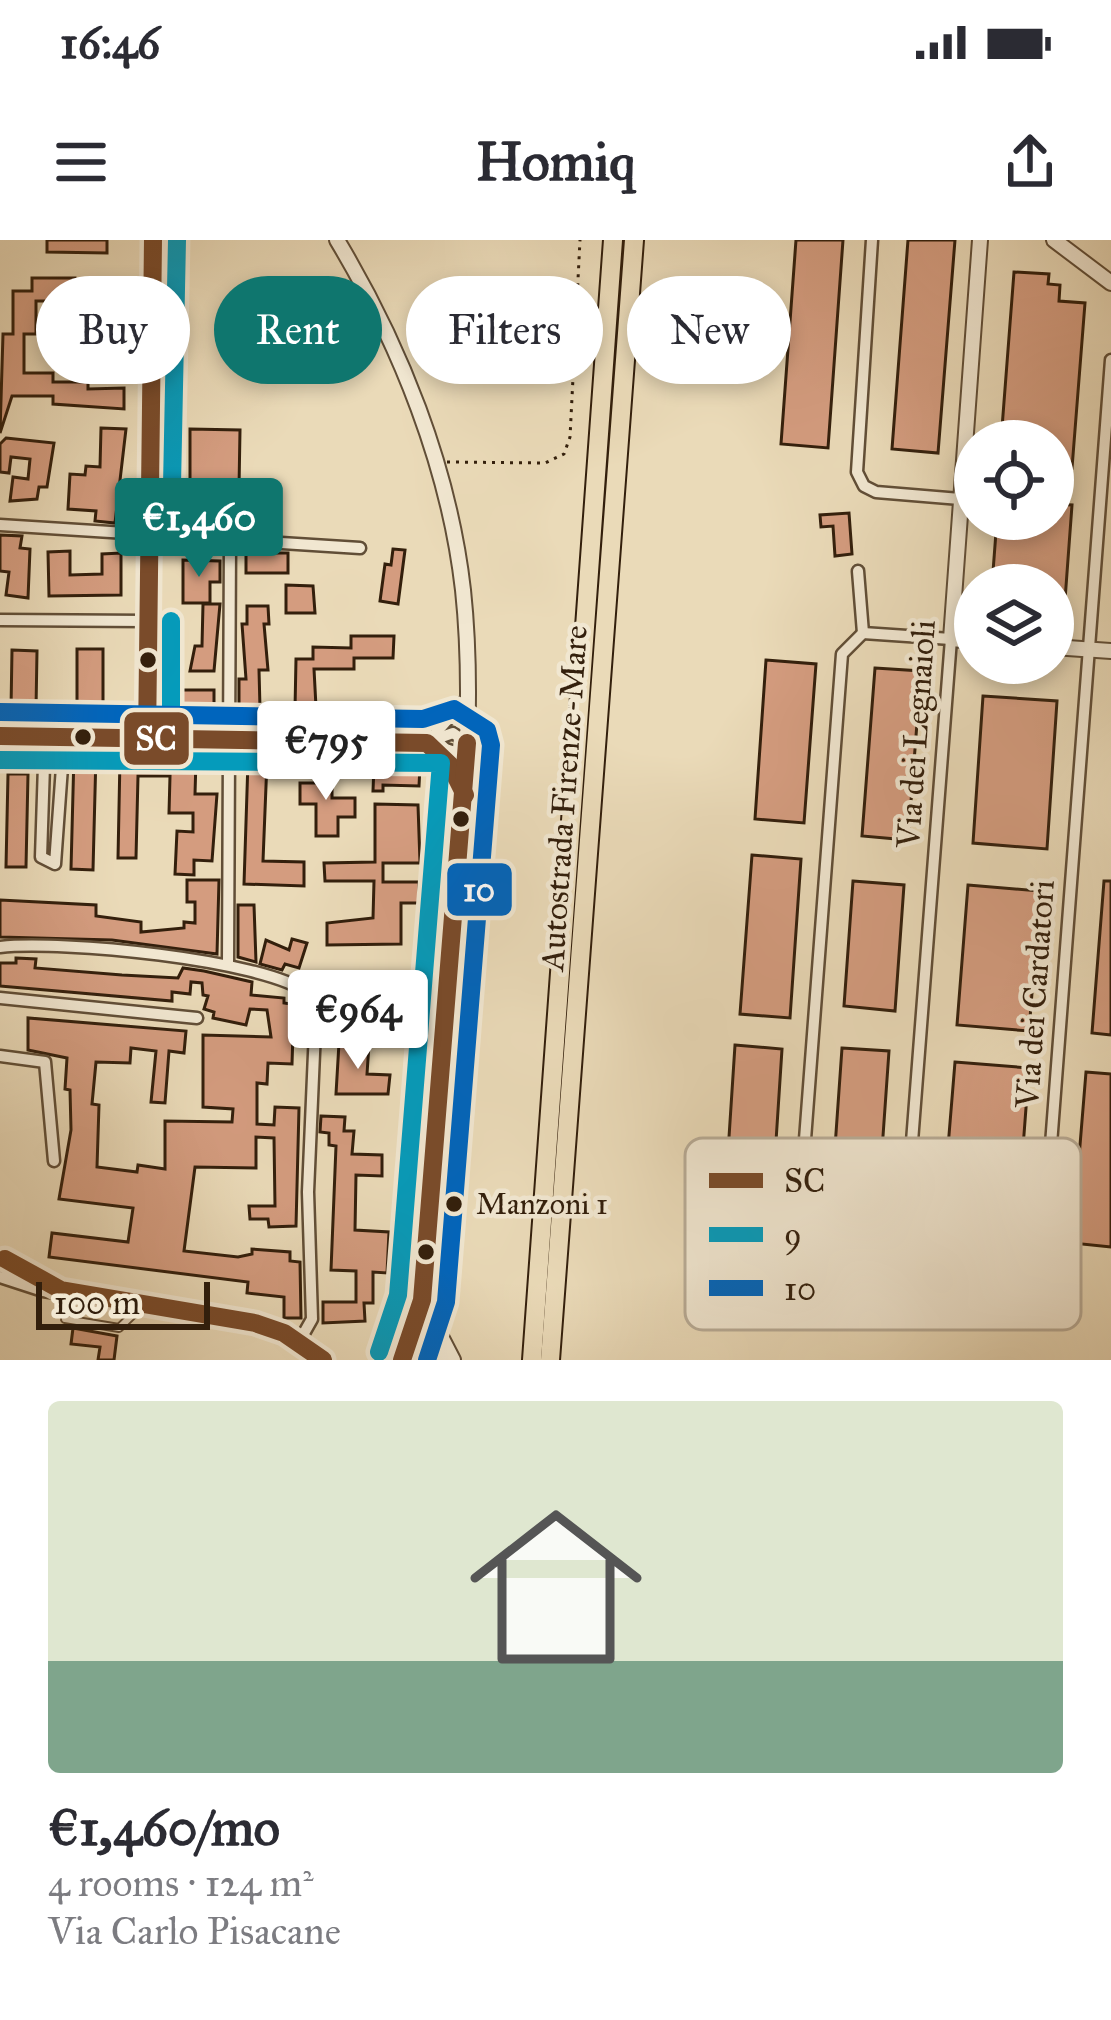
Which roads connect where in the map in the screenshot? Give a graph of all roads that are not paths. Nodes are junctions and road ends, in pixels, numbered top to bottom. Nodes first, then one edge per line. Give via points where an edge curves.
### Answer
1 (153, 240) edge
2 (337, 240) edge
3 (613, 240) edge
4 (634, 240) edge
5 (872, 240) edge
6 (980, 240) edge
7 (1054, 240) edge
8 (1111, 283) edge
9 (1111, 360) edge
10 (966, 420) edge
11 (954, 498) edge
12 (0, 525) edge
13 (147, 536) junction
14 (230, 539) junction
15 (957, 540) edge
16 (360, 548) dead end
17 (857, 571) dead end
18 (0, 620) edge
19 (147, 621) junction
20 (862, 634) junction
21 (951, 639) junction
22 (954, 639) edge
23 (1074, 649) edge
24 (1089, 650) junction
25 (1111, 652) edge
26 (468, 695) junction
27 (0, 736) edge
28 (52, 739) junction
29 (233, 739) junction
30 (147, 742) junction
31 (427, 743) junction
32 (467, 743) junction
33 (52, 759) junction
34 (465, 795) junction
35 (42, 809) junction
36 (61, 810) junction
37 (0, 947) edge
38 (228, 964) junction
39 (0, 998) edge
40 (197, 1018) dead end
41 (0, 1056) edge
42 (805, 1138) edge
43 (912, 1138) edge
44 (1050, 1138) edge
45 (54, 1161) dead end
46 (3, 1256) edge
47 (0, 1275) edge
48 (65, 1291) junction
49 (422, 1300) junction
50 (146, 1303) junction
51 (303, 1345) junction
52 (403, 1359) edge
53 (319, 1360) edge
54 (449, 1360) edge
55 (532, 1360) edge
56 (550, 1360) edge

1 - 13 street
2 - 26 street via 406,377 435,462 462,585
3 - 55 highway, Autostrada Firenze-Mare
4 - 56 highway, Autostrada Firenze-Mare
5 - 11 street via 857,472 876,492
6 - 10 street, Via dei Legnaioli
7 - 8 street
9 - 24 street, Via dei Cardatori
12 - 13 street
13 - 14 street
13 - 19 street
14 - 16 street
14 - 29 street
15 - 21 street, Via dei Legnaioli
17 - 20 street
18 - 19 street
19 - 30 street
20 - 21 street
20 - 42 street, Via dei Cardatori via 842,654
21 - 22 street
21 - 43 street, Via dei Legnaioli
23 - 24 street
24 - 25 street
24 - 44 street, Via dei Cardatori
26 - 31 street
26 - 32 street
27 - 28 street
28 - 30 street
28 - 33 street
29 - 30 street
29 - 31 street
29 - 38 street
31 - 32 street via 454,752
31 - 34 street via 451,765
32 - 34 street
33 - 35 street via 44,766
33 - 36 street via 62,766
34 - 49 street
35 - 36 street
35 - 36 street via 40,857 55,864
37 - 38 street via 66,945
38 - 51 street via 302,988 316,1006 312,1319
39 - 40 street
41 - 45 street via 45,1062
46 - 47 street
46 - 48 street
47 - 48 street
48 - 50 street
48 - 50 lane via 65,1319 119,1328
49 - 52 street
49 - 54 street
50 - 51 street via 256,1323
51 - 53 street
52 - 54 street

